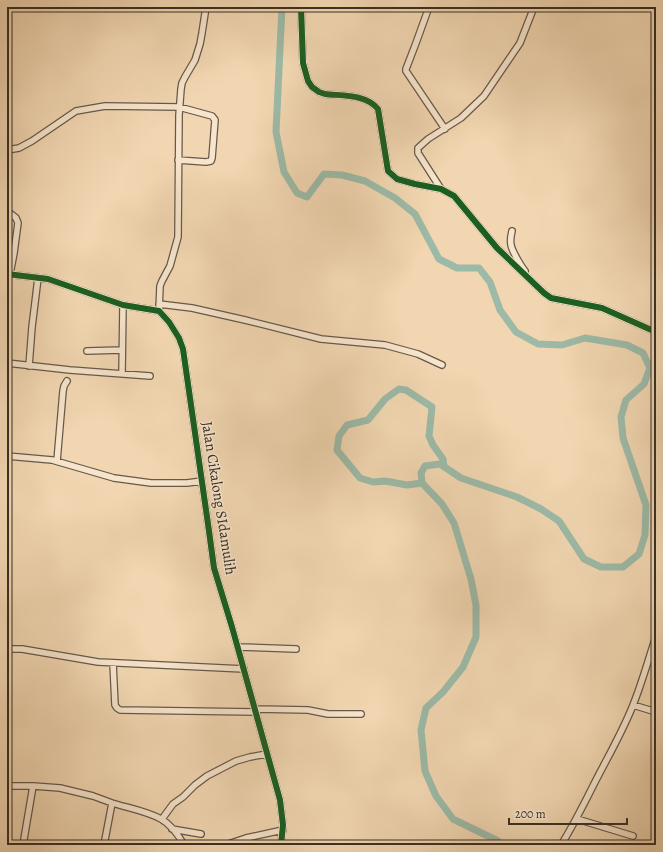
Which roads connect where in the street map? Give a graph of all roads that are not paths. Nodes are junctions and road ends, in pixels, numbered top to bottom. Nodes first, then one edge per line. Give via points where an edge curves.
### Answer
1 (206, 7) edge
2 (301, 7) edge
3 (429, 7) edge
4 (534, 7) edge
5 (179, 107) junction
6 (445, 129) junction
7 (7, 150) edge
8 (178, 160) junction
9 (441, 189) junction
10 (7, 211) edge
11 (512, 231) dead end
12 (8, 274) edge
13 (38, 278) junction
14 (535, 284) junction
15 (123, 305) junction
16 (159, 308) junction
17 (656, 332) edge
18 (122, 350) junction
19 (87, 351) dead end
20 (7, 364) edge
21 (442, 364) dead end
22 (29, 366) junction
23 (122, 374) junction
24 (150, 376) dead end
25 (68, 382) dead end
26 (7, 456) edge
27 (57, 461) junction
28 (202, 481) junction
29 (656, 636) edge
30 (238, 647) junction
31 (7, 649) edge
32 (296, 649) dead end
33 (113, 663) junction
34 (244, 669) junction
35 (633, 705) junction
36 (255, 710) junction
37 (656, 712) edge
38 (361, 714) dead end
39 (267, 754) junction
40 (7, 786) edge
41 (33, 786) junction
42 (112, 803) junction
43 (162, 819) junction
44 (576, 819) junction
45 (172, 828) junction
46 (282, 830) junction
47 (201, 834) dead end
48 (633, 836) dead end
49 (23, 845) edge
50 (104, 845) edge
51 (184, 845) edge
52 (225, 845) edge
53 (281, 845) edge
54 (561, 845) edge

1 - 5 street via 200,44 195,60 182,83
2 - 9 street via 303,63 312,87 325,94 362,98 374,104 378,110 388,171 397,179
3 - 6 street via 406,71
4 - 6 street via 520,43 484,96
5 - 7 street via 104,106 76,110 32,141 19,148
5 - 8 street
5 - 8 street via 212,116 215,120 211,161
6 - 9 street via 428,139 417,150
8 - 16 street via 178,237 170,266 160,286
9 - 14 street via 454,196 498,248
10 - 12 street via 18,223
11 - 14 street via 510,244 522,268
12 - 13 street
13 - 15 street via 48,279
13 - 22 street
14 - 17 street via 551,298 602,308
15 - 16 street
15 - 18 street
16 - 21 street via 192,308 321,339 385,345
16 - 28 street, Jalan Cikalong SIdamulih via 183,348
18 - 19 street
18 - 23 street
20 - 22 street
22 - 23 street
23 - 24 street
25 - 27 street via 63,391
26 - 27 street
27 - 28 street via 114,478 151,483
28 - 30 street, Jalan Cikalong SIdamulih via 214,568
29 - 35 street
30 - 32 street
30 - 34 street, Jalan Cikalong SIdamulih
31 - 33 street
33 - 34 street
33 - 36 street via 115,706 120,710
34 - 36 street, Jalan Cikalong SIdamulih
35 - 37 street
35 - 44 street
36 - 38 street
36 - 39 street, Jalan Cikalong SIdamulih
39 - 43 street via 236,761 208,776 173,804
39 - 46 street, Jalan Cikalong SIdamulih via 280,800
40 - 41 street
41 - 42 street via 60,788
41 - 49 street
42 - 43 street
42 - 50 street
43 - 45 street
44 - 48 street
44 - 54 street
45 - 47 street
45 - 51 street
46 - 52 street
46 - 53 street, Jalan Cikalong SIdamulih

